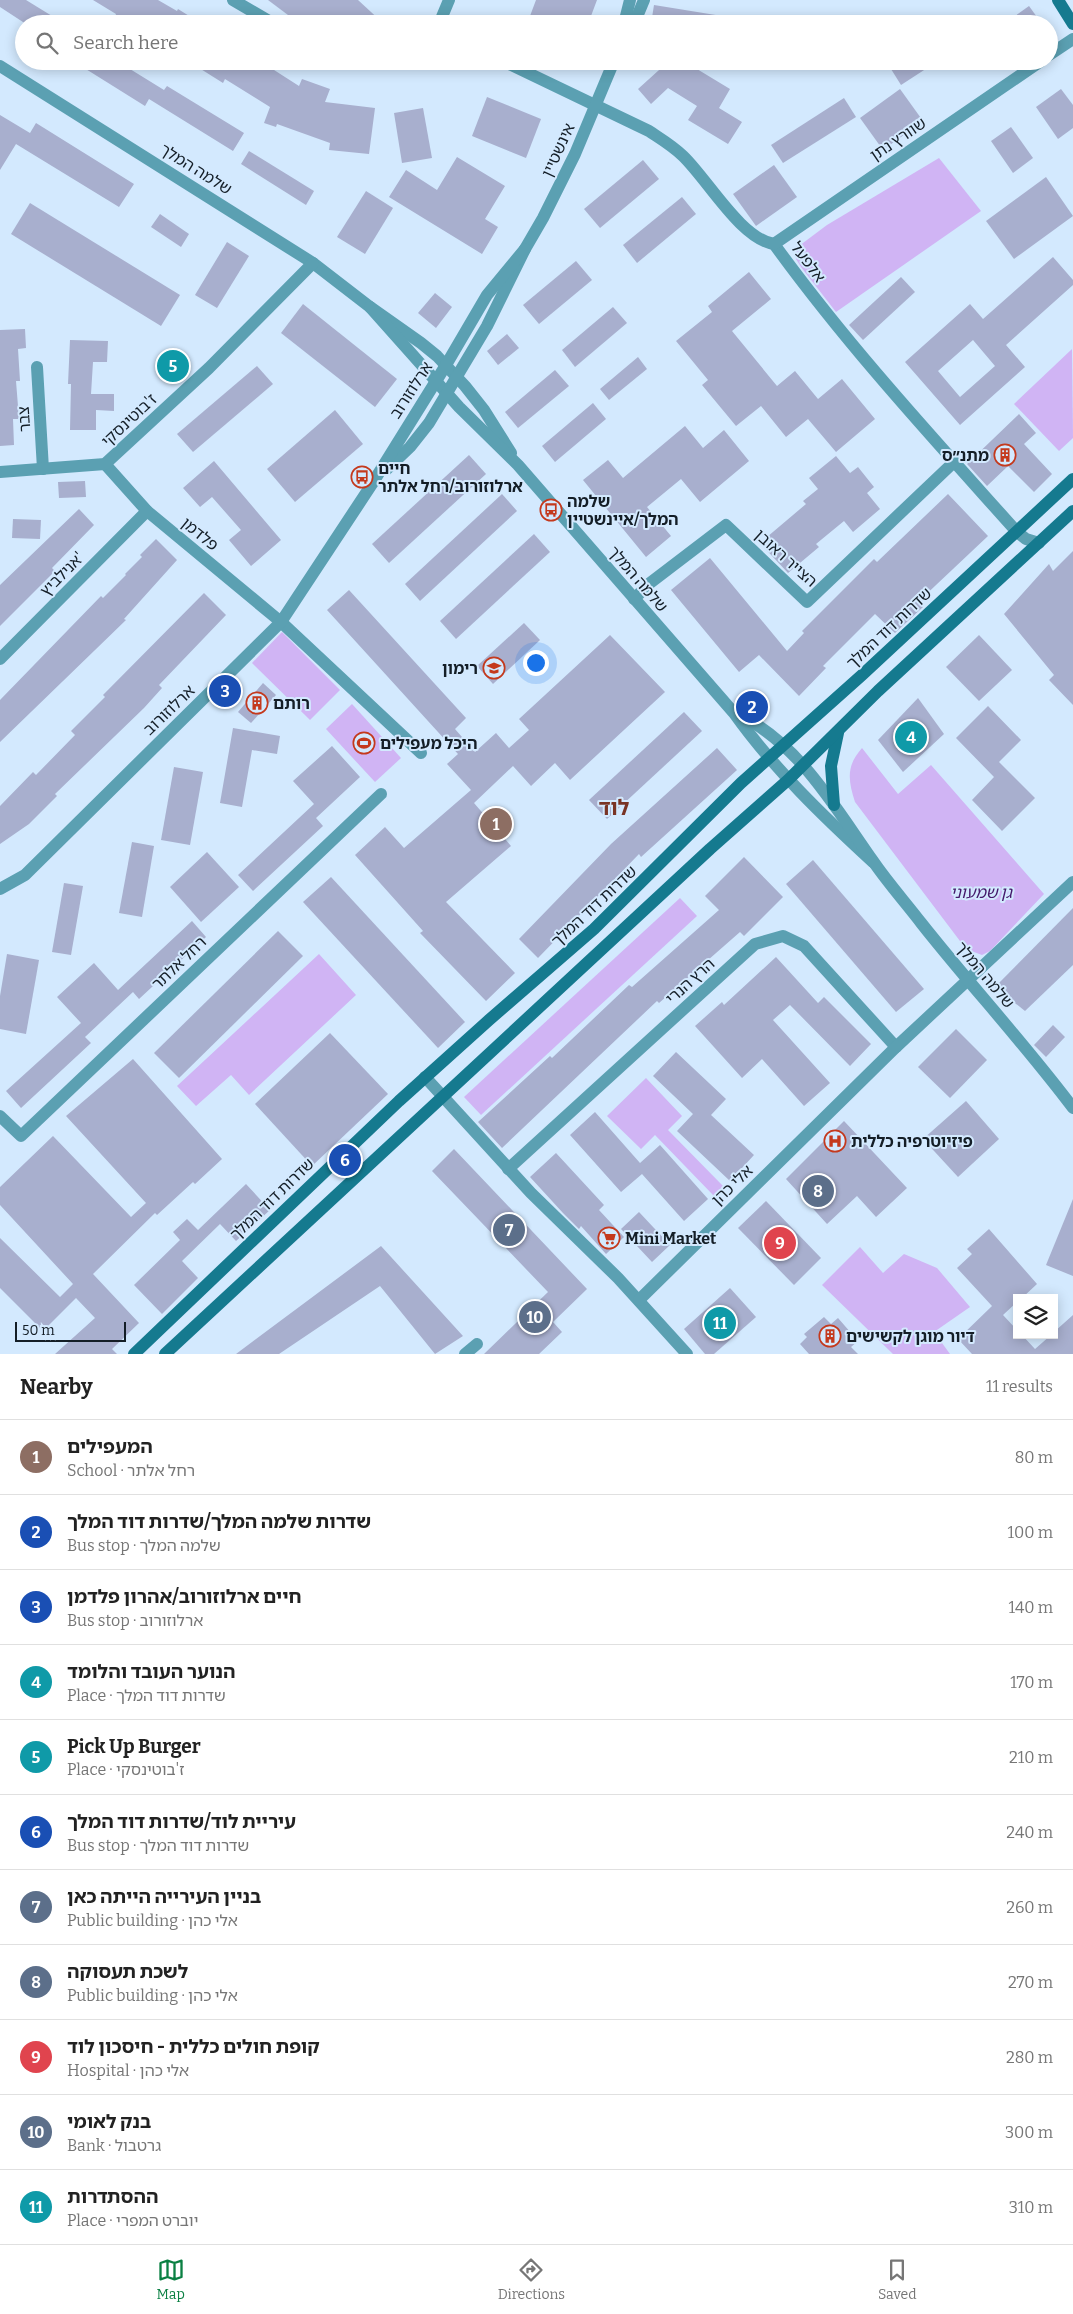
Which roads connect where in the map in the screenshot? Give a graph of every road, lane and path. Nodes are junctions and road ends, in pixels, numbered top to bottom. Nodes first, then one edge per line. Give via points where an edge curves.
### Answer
1 (233, 0) edge
2 (450, 0) edge
3 (630, 0) edge
4 (644, 0) edge
5 (1058, 0) edge
6 (259, 15) edge
7 (443, 15) edge
8 (626, 15) edge
9 (638, 15) edge
10 (1073, 24) edge
11 (1073, 39) edge
12 (1058, 49) edge
13 (0, 66) edge
14 (521, 70) edge
15 (610, 70) edge
16 (1028, 70) edge
17 (596, 107) junction
18 (774, 244) junction
19 (525, 249) junction
20 (314, 263) junction
21 (370, 307) junction
22 (446, 365) junction
23 (37, 367) dead end
24 (458, 378) junction
25 (436, 382) junction
26 (448, 394) junction
27 (954, 462) junction
28 (105, 464) junction
29 (518, 465) junction
30 (43, 468) junction
31 (0, 472) edge
32 (1073, 479) edge
33 (372, 484) junction
34 (147, 512) junction
35 (1073, 512) edge
36 (1017, 532) junction
37 (1039, 543) junction
38 (634, 599) junction
39 (281, 622) junction
40 (0, 659) edge
41 (734, 712) junction
42 (839, 730) junction
43 (784, 745) junction
44 (421, 753) dead end
45 (769, 758) junction
46 (803, 766) junction
47 (788, 780) junction
48 (381, 794) dead end
49 (834, 805) junction
50 (873, 862) junction
51 (1073, 882) edge
52 (0, 890) edge
53 (968, 982) junction
54 (896, 1047) junction
55 (425, 1077) junction
56 (442, 1096) junction
57 (1073, 1108) edge
58 (0, 1116) edge
59 (508, 1169) junction
60 (639, 1300) junction
61 (477, 1344) dead end
62 (134, 1354) edge
63 (165, 1354) edge
64 (465, 1354) edge
65 (687, 1354) edge

1 - 6 street
2 - 7 street
3 - 8 street
4 - 9 street
5 - 10 main road
11 - 12 street
13 - 20 street, שלמה המלך
14 - 17 street, אלפעל
15 - 17 street, אינשטיין
16 - 18 street, שוורץ נתן
17 - 18 street, אלפעל via 667,142 701,175 747,232
17 - 19 street, אינשטיין
18 - 27 street, אלפעל via 904,407
19 - 22 street, אינשטיין via 487,295
19 - 24 street, אינשטיין
20 - 21 street, שלמה המלך
20 - 28 street, ז'בוטינסקי via 209,368
21 - 22 street, שלמה המלך
21 - 25 street, שלמה המלך
22 - 24 street, שלמה המלך
22 - 25 street, ארלוזורוב
23 - 30 street, צבר
24 - 26 street, אינשטיין
24 - 29 street, שלמה המלך via 484,410
25 - 26 street, שלמה המלך
25 - 33 street, ארלוזורוב
26 - 29 street, שלמה המלך
26 - 33 street, ארלוזורוב via 420,435
27 - 36 street, אלפעל
27 - 38 street, הצייר ראובן via 807,602 726,525
28 - 30 street, ז'בוטינסקי
28 - 34 street, פלדמן
29 - 38 street, שלמה המלך
30 - 31 street, ז'בוטינסקי
32 - 36 main road, שדרות דוד המלך
33 - 39 street, ארלוזורוב
34 - 39 street, פלדמן
34 - 40 street, אנילביץ'
35 - 37 main road
36 - 37 street, אלפעל
36 - 43 main road, שדרות דוד המלך
37 - 42 main road
38 - 41 street, שלמה המלך
39 - 44 street
39 - 52 street, ארלוזורוב via 25,875
41 - 43 street, שלמה המלך via 765,729
41 - 45 street, שלמה המלך
42 - 46 main road
42 - 49 main road via 831,766
43 - 45 main road, שדרות דוד המלך
43 - 46 street, שלמה המלך
45 - 47 street, שלמה המלך
45 - 55 main road, שדרות דוד המלך via 594,929
46 - 47 main road
46 - 49 street, שלמה המלך
47 - 50 street, שלמה המלך
47 - 56 main road
48 - 58 street, רחל אלתר via 21,1136
49 - 50 street, שלמה המלך
50 - 53 street, שלמה המלך
51 - 53 street, אלי כהן
53 - 54 street, אלי כהן
53 - 57 street, שלמה המלך via 1009,1027
54 - 59 street, הרץ הנרי via 804,946 783,936 755,944
54 - 60 street, אלי כהן
55 - 56 street
55 - 62 main road, שדרות דוד המלך
56 - 59 street
56 - 63 main road
59 - 60 street
60 - 65 street
61 - 64 street

